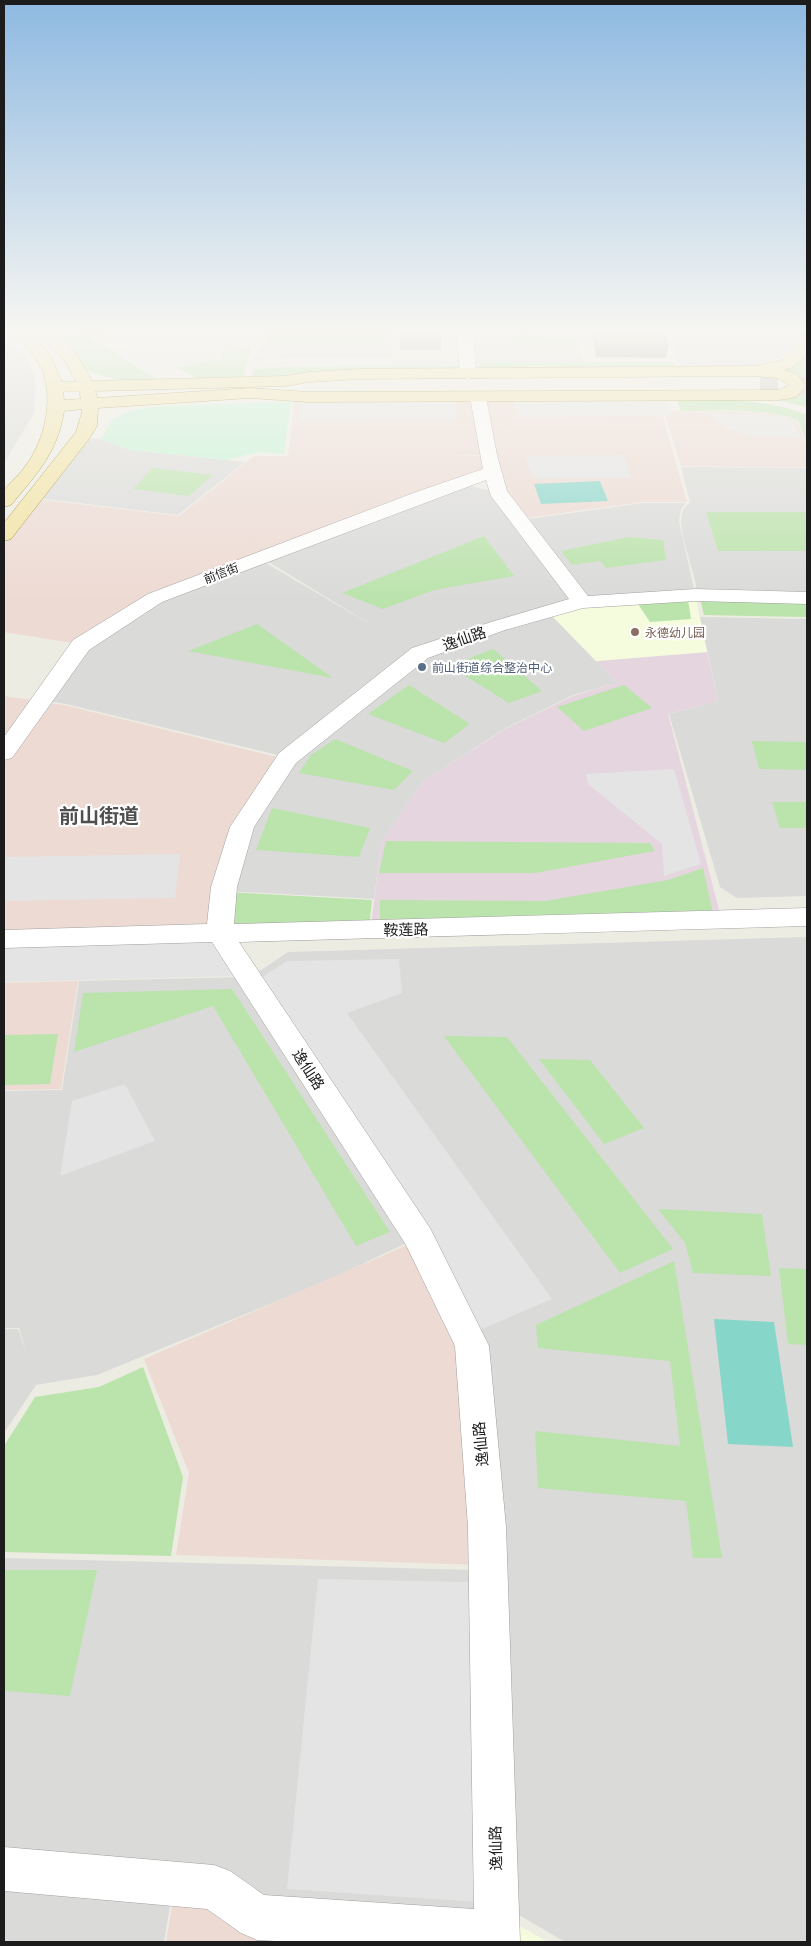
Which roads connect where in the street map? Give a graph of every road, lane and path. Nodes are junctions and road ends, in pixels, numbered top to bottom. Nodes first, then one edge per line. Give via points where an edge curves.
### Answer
1 (54, 420) edge
2 (89, 420) edge
3 (97, 420) edge
4 (482, 420) edge
5 (88, 427) junction
6 (493, 472) junction
7 (4, 501) edge
8 (4, 535) edge
9 (807, 598) edge
10 (582, 602) junction
11 (4, 753) edge
12 (807, 918) edge
13 (220, 933) junction
14 (4, 939) edge
15 (4, 1869) edge
16 (497, 1938) edge

1 - 7 main road via 52,431 35,465
2 - 5 main road
3 - 5 main road
4 - 6 street
5 - 8 main road
6 - 10 street via 498,492
6 - 11 street, 前信街 via 155,598 81,645
9 - 10 street, 逸仙路 via 695,595
10 - 13 street, 逸仙路 via 420,653 287,758 242,827 224,887
12 - 13 street, 鞍莲路
13 - 14 street, 鞍莲路
13 - 16 street, 逸仙路 via 419,1237 472,1346 487,1527
15 - 16 street via 214,1887 257,1917

